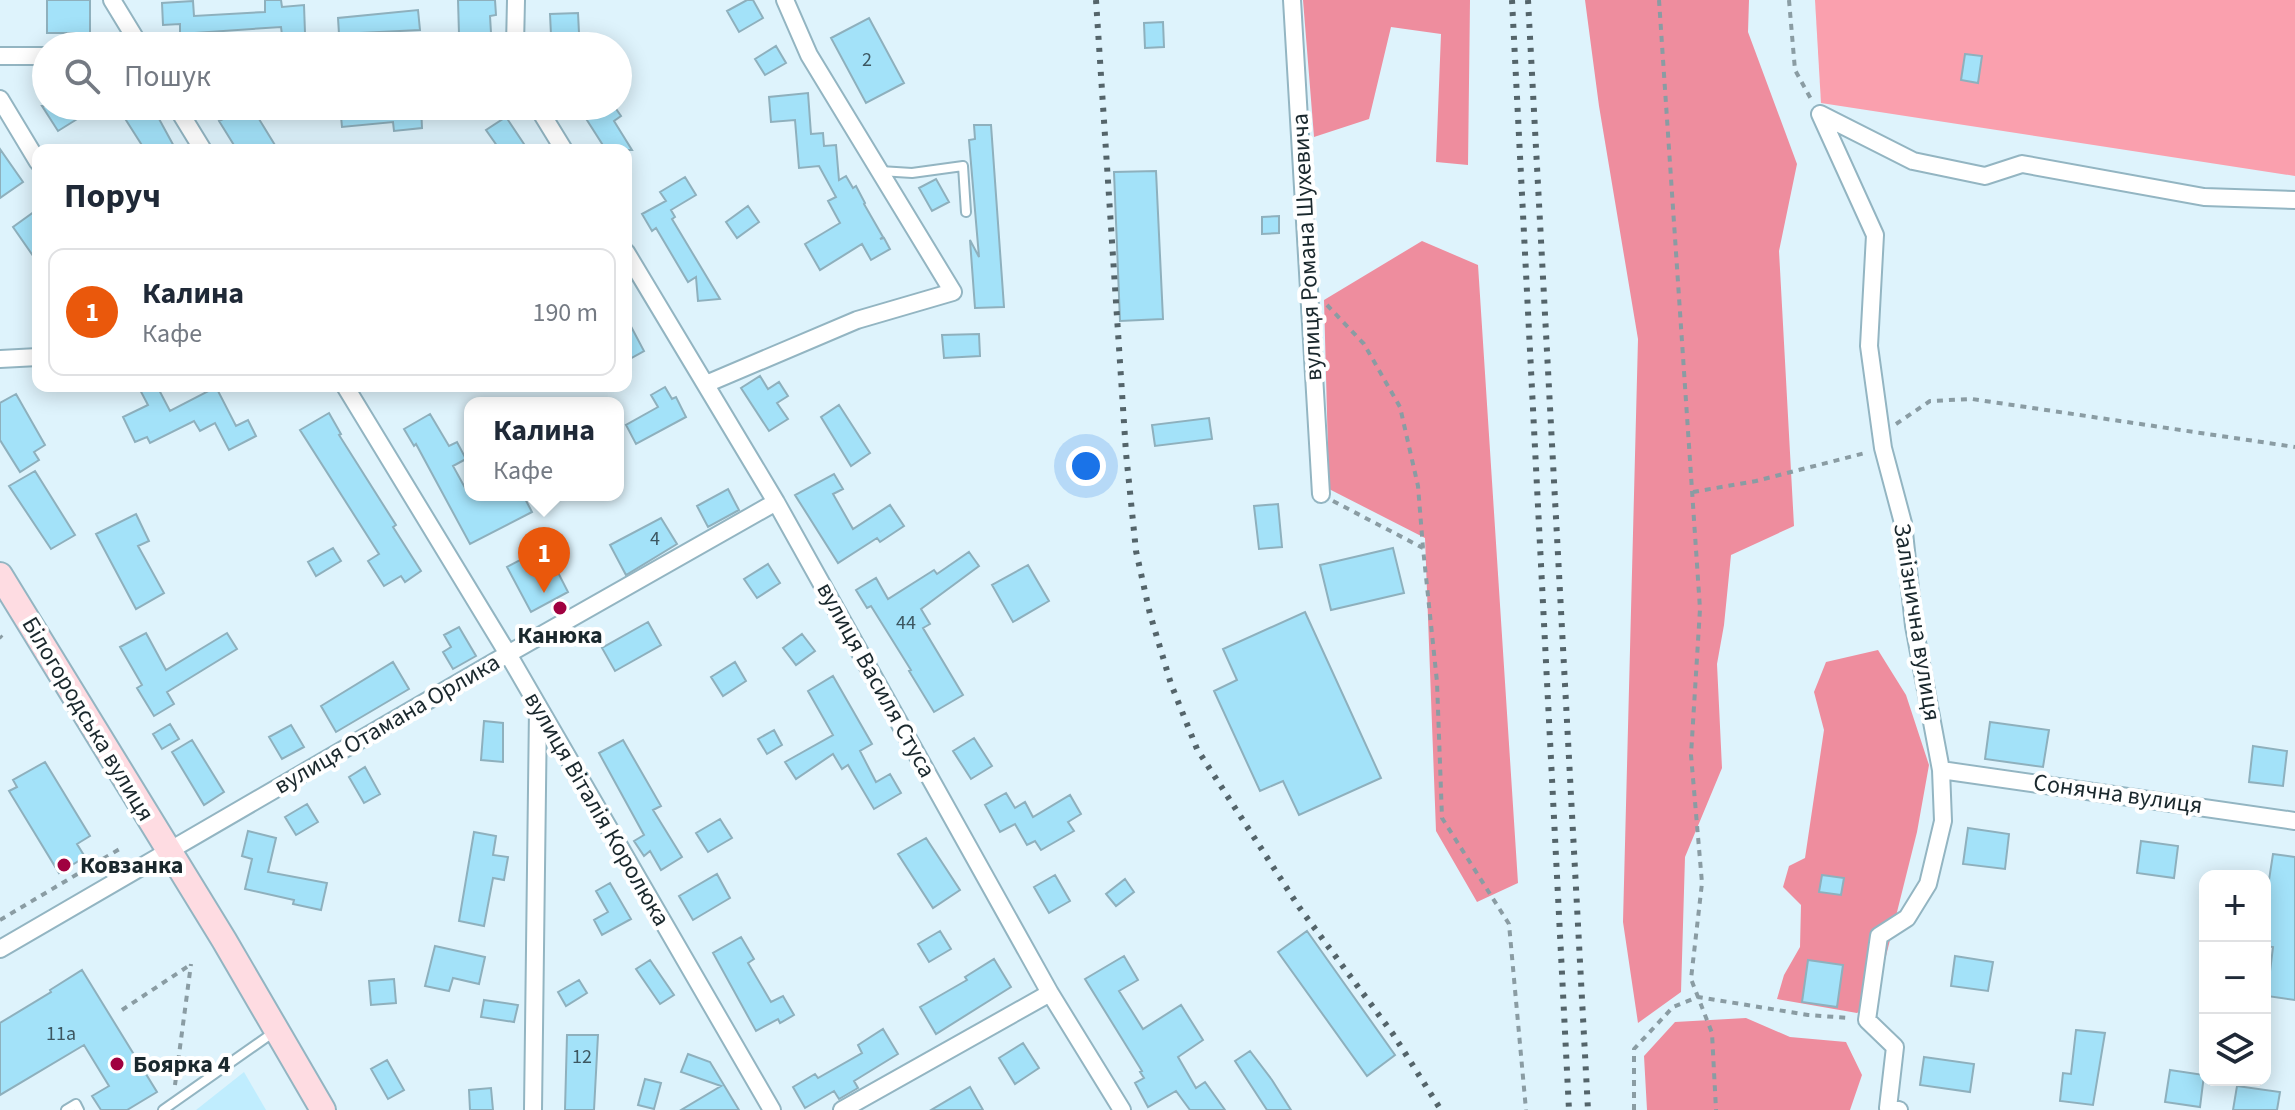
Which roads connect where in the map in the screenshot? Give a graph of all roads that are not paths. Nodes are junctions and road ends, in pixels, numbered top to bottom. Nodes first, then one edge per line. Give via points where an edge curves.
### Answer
1 (112, 0) edge
2 (516, 0) edge
3 (785, 0) edge
4 (1292, 0) edge
5 (131, 32) edge
6 (515, 32) edge
7 (0, 56) edge
8 (32, 56) edge
9 (0, 99) edge
10 (185, 120) edge
11 (546, 120) edge
12 (199, 144) edge
13 (560, 144) edge
14 (32, 152) edge
15 (879, 171) junction
16 (2295, 200) edge
17 (966, 212) dead end
18 (632, 262) edge
19 (32, 357) edge
20 (0, 359) edge
21 (706, 384) junction
22 (349, 392) edge
23 (1321, 494) road end
24 (776, 502) junction
25 (4, 592) edge
26 (508, 654) junction
27 (538, 708) junction
28 (1941, 770) junction
29 (2295, 821) edge
30 (169, 851) junction
31 (0, 949) edge
32 (1050, 993) junction
33 (277, 1030) junction
34 (1893, 1109) edge
35 (66, 1110) edge
36 (79, 1110) edge
37 (163, 1110) edge
38 (323, 1110) edge
39 (533, 1110) edge
40 (772, 1110) edge
41 (842, 1110) edge
42 (1122, 1110) edge

1 - 5 street
2 - 6 street
3 - 15 street via 809,55
4 - 23 street, вулиця Романа Шухевича
7 - 8 street
9 - 14 street
10 - 12 street
11 - 13 street
15 - 17 lane via 963,166
15 - 21 street via 953,292 857,320
16 - 28 street, Залізнична вулиця via 2204,197 2022,164 1985,176 1913,161 1820,114 1875,235 1869,346
18 - 21 street, вулиця Василя Стуса
19 - 20 street
21 - 24 street, вулиця Василя Стуса
22 - 26 street, вулиця Віталія Королюка
24 - 26 street, вулиця Отамана Орлика
24 - 32 street, вулиця Василя Стуса
25 - 30 street, Білогородська вулиця via 30,620
26 - 27 street, вулиця Віталія Королюка
26 - 30 street, вулиця Отамана Орлика
27 - 39 street
27 - 40 street, вулиця Віталія Королюка
28 - 29 street, Сонячна вулиця
28 - 34 street, Залізнична вулиця via 1943,821 1928,884 1907,918 1879,936 1867,1020 1895,1047
30 - 31 street, вулиця Отамана Орлика
30 - 33 street, Білогородська вулиця
32 - 41 street
32 - 42 street, вулиця Василя Стуса
33 - 37 lane
33 - 38 street, Білогородська вулиця
35 - 36 lane via 76,1104

